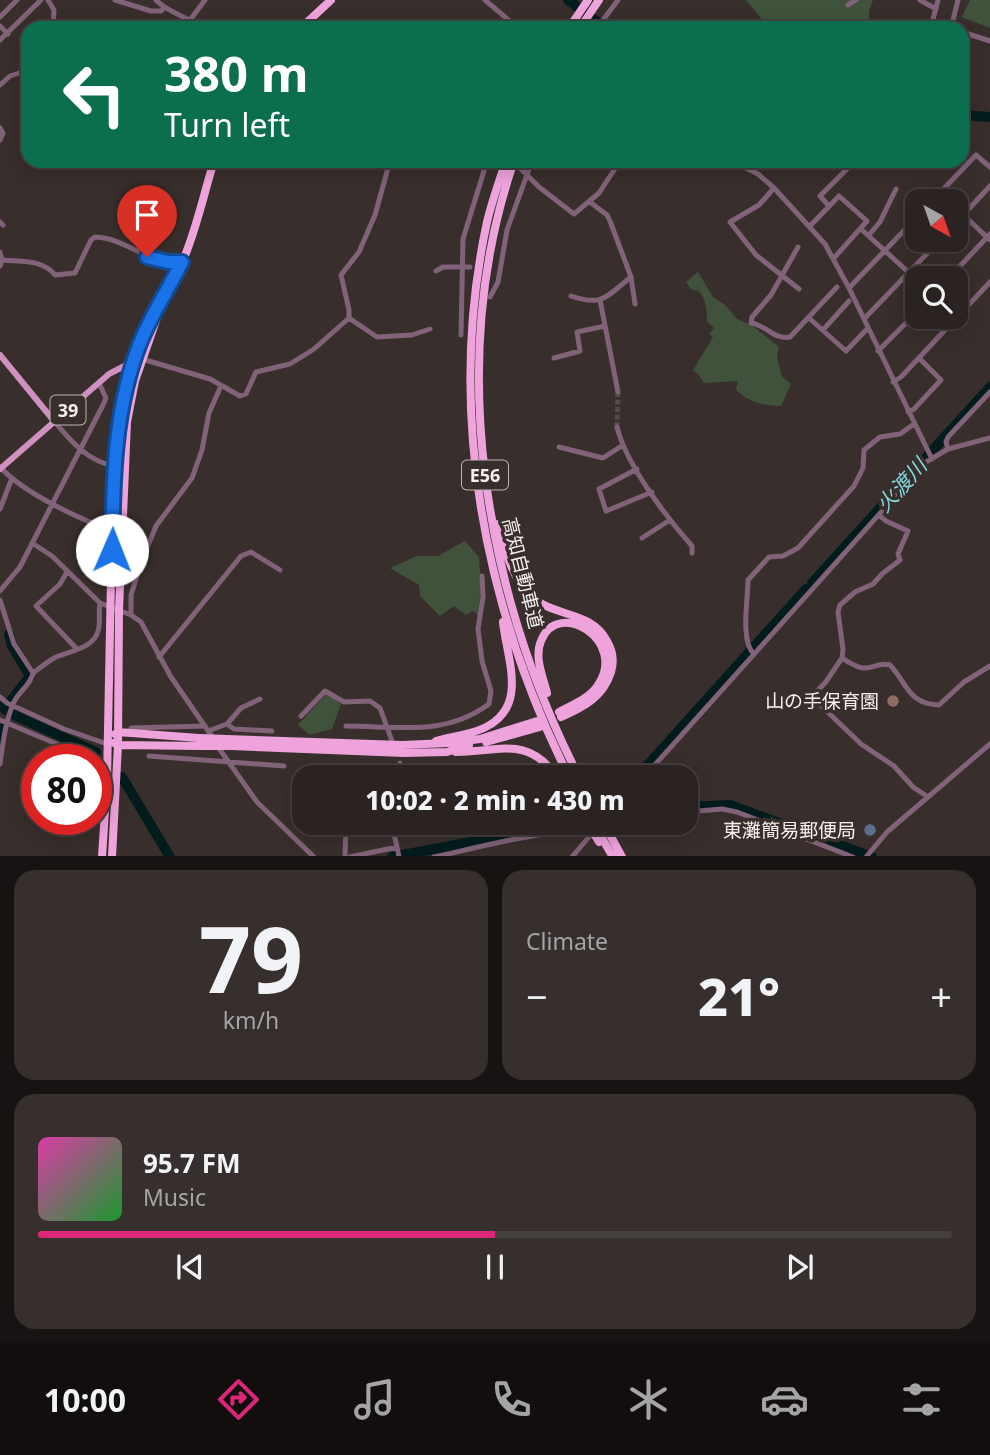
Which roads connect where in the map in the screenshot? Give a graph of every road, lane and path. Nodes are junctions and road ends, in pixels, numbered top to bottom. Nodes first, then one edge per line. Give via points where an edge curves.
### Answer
1 (17, 0) edge
2 (41, 0) edge
3 (48, 0) edge
4 (115, 0) edge
5 (156, 0) edge
6 (205, 0) edge
7 (331, 0) edge
8 (485, 0) edge
9 (618, 0) edge
10 (856, 0) edge
11 (919, 0) edge
12 (939, 0) edge
13 (958, 0) edge
14 (595, 1) edge
15 (848, 5) dead end
16 (164, 8) junction
17 (936, 9) junction
18 (0, 17) edge
19 (190, 20) joint
20 (53, 21) edge
21 (308, 21) edge
22 (510, 21) edge
23 (580, 21) edge
24 (602, 21) edge
25 (933, 21) edge
26 (952, 21) edge
27 (0, 26) edge
28 (8, 34) junction
29 (969, 34) edge
30 (0, 40) edge
31 (990, 41) edge
32 (21, 72) edge
33 (0, 83) edge
34 (0, 128) edge
35 (0, 140) edge
36 (969, 162) edge
37 (990, 167) edge
38 (212, 168) edge
39 (388, 168) edge
40 (485, 168) edge
41 (504, 168) edge
42 (516, 168) edge
43 (520, 168) edge
44 (529, 168) edge
45 (615, 168) edge
46 (746, 168) edge
47 (848, 168) edge
48 (963, 168) edge
49 (526, 175) junction
50 (990, 186) edge
51 (774, 188) junction
52 (896, 189) dead end
53 (943, 189) edge
54 (590, 202) junction
55 (829, 206) junction
56 (968, 210) edge
57 (968, 219) edge
58 (810, 226) junction
59 (861, 229) junction
60 (905, 230) edge
61 (869, 235) junction
62 (989, 237) edge
63 (798, 247) dead end
64 (886, 250) junction
65 (0, 252) edge
66 (929, 252) edge
67 (834, 258) junction
68 (182, 262) junction
69 (1, 263) edge
70 (916, 266) edge
71 (961, 266) edge
72 (467, 267) junction
73 (905, 269) edge
74 (490, 270) dead end
75 (436, 271) dead end
76 (498, 273) junction
77 (782, 274) junction
78 (631, 277) junction
79 (905, 277) edge
80 (990, 282) edge
81 (837, 287) dead end
82 (849, 288) junction
83 (799, 289) dead end
84 (571, 296) dead end
85 (490, 297) dead end
86 (600, 300) junction
87 (849, 302) dead end
88 (635, 304) dead end
89 (968, 305) edge
90 (349, 318) junction
91 (809, 318) junction
92 (864, 319) junction
93 (905, 324) edge
94 (606, 326) junction
95 (868, 328) junction
96 (945, 329) edge
97 (430, 330) dead end
98 (822, 330) junction
99 (461, 335) dead end
100 (878, 351) junction
101 (0, 355) edge
102 (554, 358) dead end
103 (919, 358) junction
104 (138, 360) junction
105 (893, 382) junction
106 (99, 383) junction
107 (221, 386) junction
108 (618, 392) tunnel mouth
109 (990, 392) edge
110 (908, 412) junction
111 (54, 421) junction
112 (914, 424) junction
113 (617, 427) tunnel mouth
114 (479, 432) junction
115 (990, 439) edge
116 (624, 445) junction
117 (559, 447) dead end
118 (80, 449) junction
119 (948, 449) junction
120 (930, 455) junction
121 (119, 466) junction
122 (0, 468) edge
123 (636, 469) junction
124 (12, 478) junction
125 (652, 492) junction
126 (53, 503) junction
127 (0, 509) edge
128 (879, 515) junction
129 (670, 520) junction
130 (112, 531) junction
131 (642, 538) dead end
132 (32, 543) junction
133 (692, 553) dead end
134 (280, 570) dead end
135 (67, 572) junction
136 (482, 576) dead end
137 (0, 591) edge
138 (0, 600) edge
139 (100, 603) junction
140 (501, 603) junction
141 (115, 609) junction
142 (131, 615) junction
143 (77, 649) junction
144 (754, 654) junction
145 (159, 657) junction
146 (842, 658) junction
147 (990, 666) edge
148 (33, 673) junction
149 (0, 697) edge
150 (260, 699) dead end
151 (12, 706) junction
152 (301, 716) dead end
153 (5, 721) edge
154 (227, 724) junction
155 (346, 726) dead end
156 (386, 726) junction
157 (557, 727) junction
158 (131, 728) dead end
159 (206, 728) junction
160 (272, 731) dead end
161 (118, 732) junction
162 (391, 741) dead end
163 (200, 742) junction
164 (229, 742) junction
165 (430, 743) junction
166 (57, 744) edge
167 (105, 744) edge
168 (108, 744) edge
169 (109, 744) edge
170 (990, 744) edge
171 (112, 745) edge
172 (118, 745) junction
173 (447, 752) junction
174 (149, 756) dead end
175 (228, 763) junction
176 (0, 764) edge
177 (547, 765) edge
178 (564, 765) edge
179 (574, 765) edge
180 (655, 765) edge
181 (284, 766) dead end
182 (928, 797) junction
183 (698, 811) edge
184 (103, 835) edge
185 (347, 835) edge
186 (544, 835) edge
187 (591, 835) edge
188 (600, 835) edge
189 (601, 835) edge
190 (604, 835) edge
191 (604, 839) junction
192 (398, 851) edge
193 (576, 855) edge
194 (867, 855) edge
195 (102, 856) edge
196 (112, 856) edge
197 (314, 856) edge
198 (348, 856) edge
199 (435, 856) edge
200 (610, 856) edge
201 (622, 856) edge
202 (853, 856) edge

1 - 18 street
2 - 28 street
3 - 20 street
4 - 16 street via 151,11
5 - 16 street
6 - 19 street
7 - 21 highway
8 - 22 street
9 - 24 street
10 - 15 street
11 - 17 street
12 - 17 street
13 - 26 street
14 - 23 highway
16 - 19 street
17 - 25 street
27 - 28 street
28 - 30 street
29 - 31 street
32 - 33 street
34 - 35 street
36 - 37 street via 976,155
38 - 68 highway
39 - 90 street via 375,215 355,258 341,275
40 - 72 street via 463,239
41 - 140 highway, 高知自動車道 / E56 via 478,276 472,360 478,489
42 - 114 highway, 高知自動車道 / E56 via 495,223 485,278
43 - 49 street
44 - 49 street
45 - 54 street
46 - 51 street
47 - 55 street via 820,196
48 - 53 street
49 - 54 street via 574,214
49 - 76 street
50 - 56 street
51 - 58 street
51 - 77 street via 758,205 730,222 756,255
52 - 61 street
54 - 78 street via 607,215
55 - 58 street
55 - 59 street via 843,197 867,221
57 - 62 street
58 - 67 street
59 - 61 street
59 - 67 street
60 - 64 street
61 - 64 street
62 - 71 street
63 - 77 street
64 - 73 street
64 - 82 street
65 - 69 street
66 - 70 street
67 - 82 street
68 - 69 street via 147,257 116,241 96,237 75,273 55,275 41,264
68 - 104 highway
72 - 75 street
72 - 99 street
74 - 76 street
76 - 85 street
77 - 83 street
77 - 91 street via 751,323 784,338 794,335
78 - 86 street
78 - 88 street
79 - 92 street
80 - 89 street
81 - 91 street
82 - 92 street
84 - 86 street via 587,302
86 - 94 street
87 - 98 street
90 - 97 street via 377,337
90 - 107 street via 290,364 256,372 246,394 240,396
91 - 98 street
92 - 95 street
93 - 100 street
94 - 102 street via 577,332 580,351
94 - 108 street
95 - 98 street via 846,351
95 - 100 street
96 - 103 street
100 - 105 street
101 - 111 main road
103 - 105 street
103 - 110 street via 942,380
104 - 106 main road, 39
104 - 107 street
104 - 121 highway
105 - 110 street
106 - 111 main road, 39
106 - 118 street via 106,397
107 - 142 street via 192,478 156,526 142,560 131,595
109 - 119 street via 948,437
110 - 112 street
111 - 118 street
111 - 122 main road, 39
112 - 120 street
112 - 144 street via 880,437 864,450 863,468 854,486 798,548 769,557 752,574 746,633
113 - 116 street
114 - 157 highway, 高知自動車道 / E56 via 511,601
114 - 157 highway via 507,557 522,587 534,600 598,627 611,647 607,684 590,703 560,715 599,684 606,661 600,641 575,622 552,628 540,642 539,662
115 - 119 street
116 - 117 street via 603,458
116 - 123 street
118 - 121 street via 104,464
118 - 126 street
119 - 120 street
120 - 128 street
121 - 130 highway
121 - 141 highway
122 - 124 street
123 - 125 street
123 - 125 street via 599,489 606,511
124 - 126 street
124 - 127 street
125 - 129 street
126 - 130 street
126 - 132 street
128 - 144 street
128 - 146 street via 908,531 897,565 840,605
129 - 131 street
129 - 133 street via 692,546
130 - 141 highway
132 - 135 street
132 - 137 street
134 - 145 street via 251,552 240,556
135 - 139 street
135 - 143 street via 36,606
136 - 156 street via 478,629 491,691 489,704 473,716 436,728
138 - 148 street via 14,644
139 - 141 street
139 - 143 street via 96,638
140 - 165 highway via 511,679 509,708 483,729
140 - 178 highway, 高知自動車道 / E56
141 - 142 street
141 - 161 highway
141 - 168 highway
142 - 145 street via 148,632
143 - 148 street
144 - 180 street
145 - 159 street
146 - 147 street via 864,668 890,665 911,695 934,705
146 - 182 street via 813,698 861,744
148 - 151 street
149 - 151 street
150 - 154 street via 241,708
151 - 153 street
151 - 167 street
152 - 156 street via 326,691 344,702 370,701 380,708
153 - 166 street
153 - 176 street
154 - 159 street
154 - 160 street via 234,729
155 - 156 street
156 - 162 street
157 - 179 highway, 高知自動車道 / E56
158 - 159 street
159 - 175 street
161 - 163 highway
161 - 169 highway
161 - 172 highway
163 - 164 highway, bridge
163 - 172 highway
164 - 165 highway
164 - 173 highway
165 - 173 highway via 480,739 538,724
170 - 182 street
171 - 172 highway
172 - 196 highway
173 - 177 highway via 513,748 532,752
174 - 175 street
175 - 181 street
175 - 197 street via 257,802
182 - 194 street
183 - 202 street via 737,812
184 - 195 highway
185 - 198 street
186 - 199 street
187 - 193 street
188 - 191 highway, bridge
189 - 191 highway, bridge
190 - 191 highway
191 - 200 highway
191 - 201 highway
192 - 198 street

